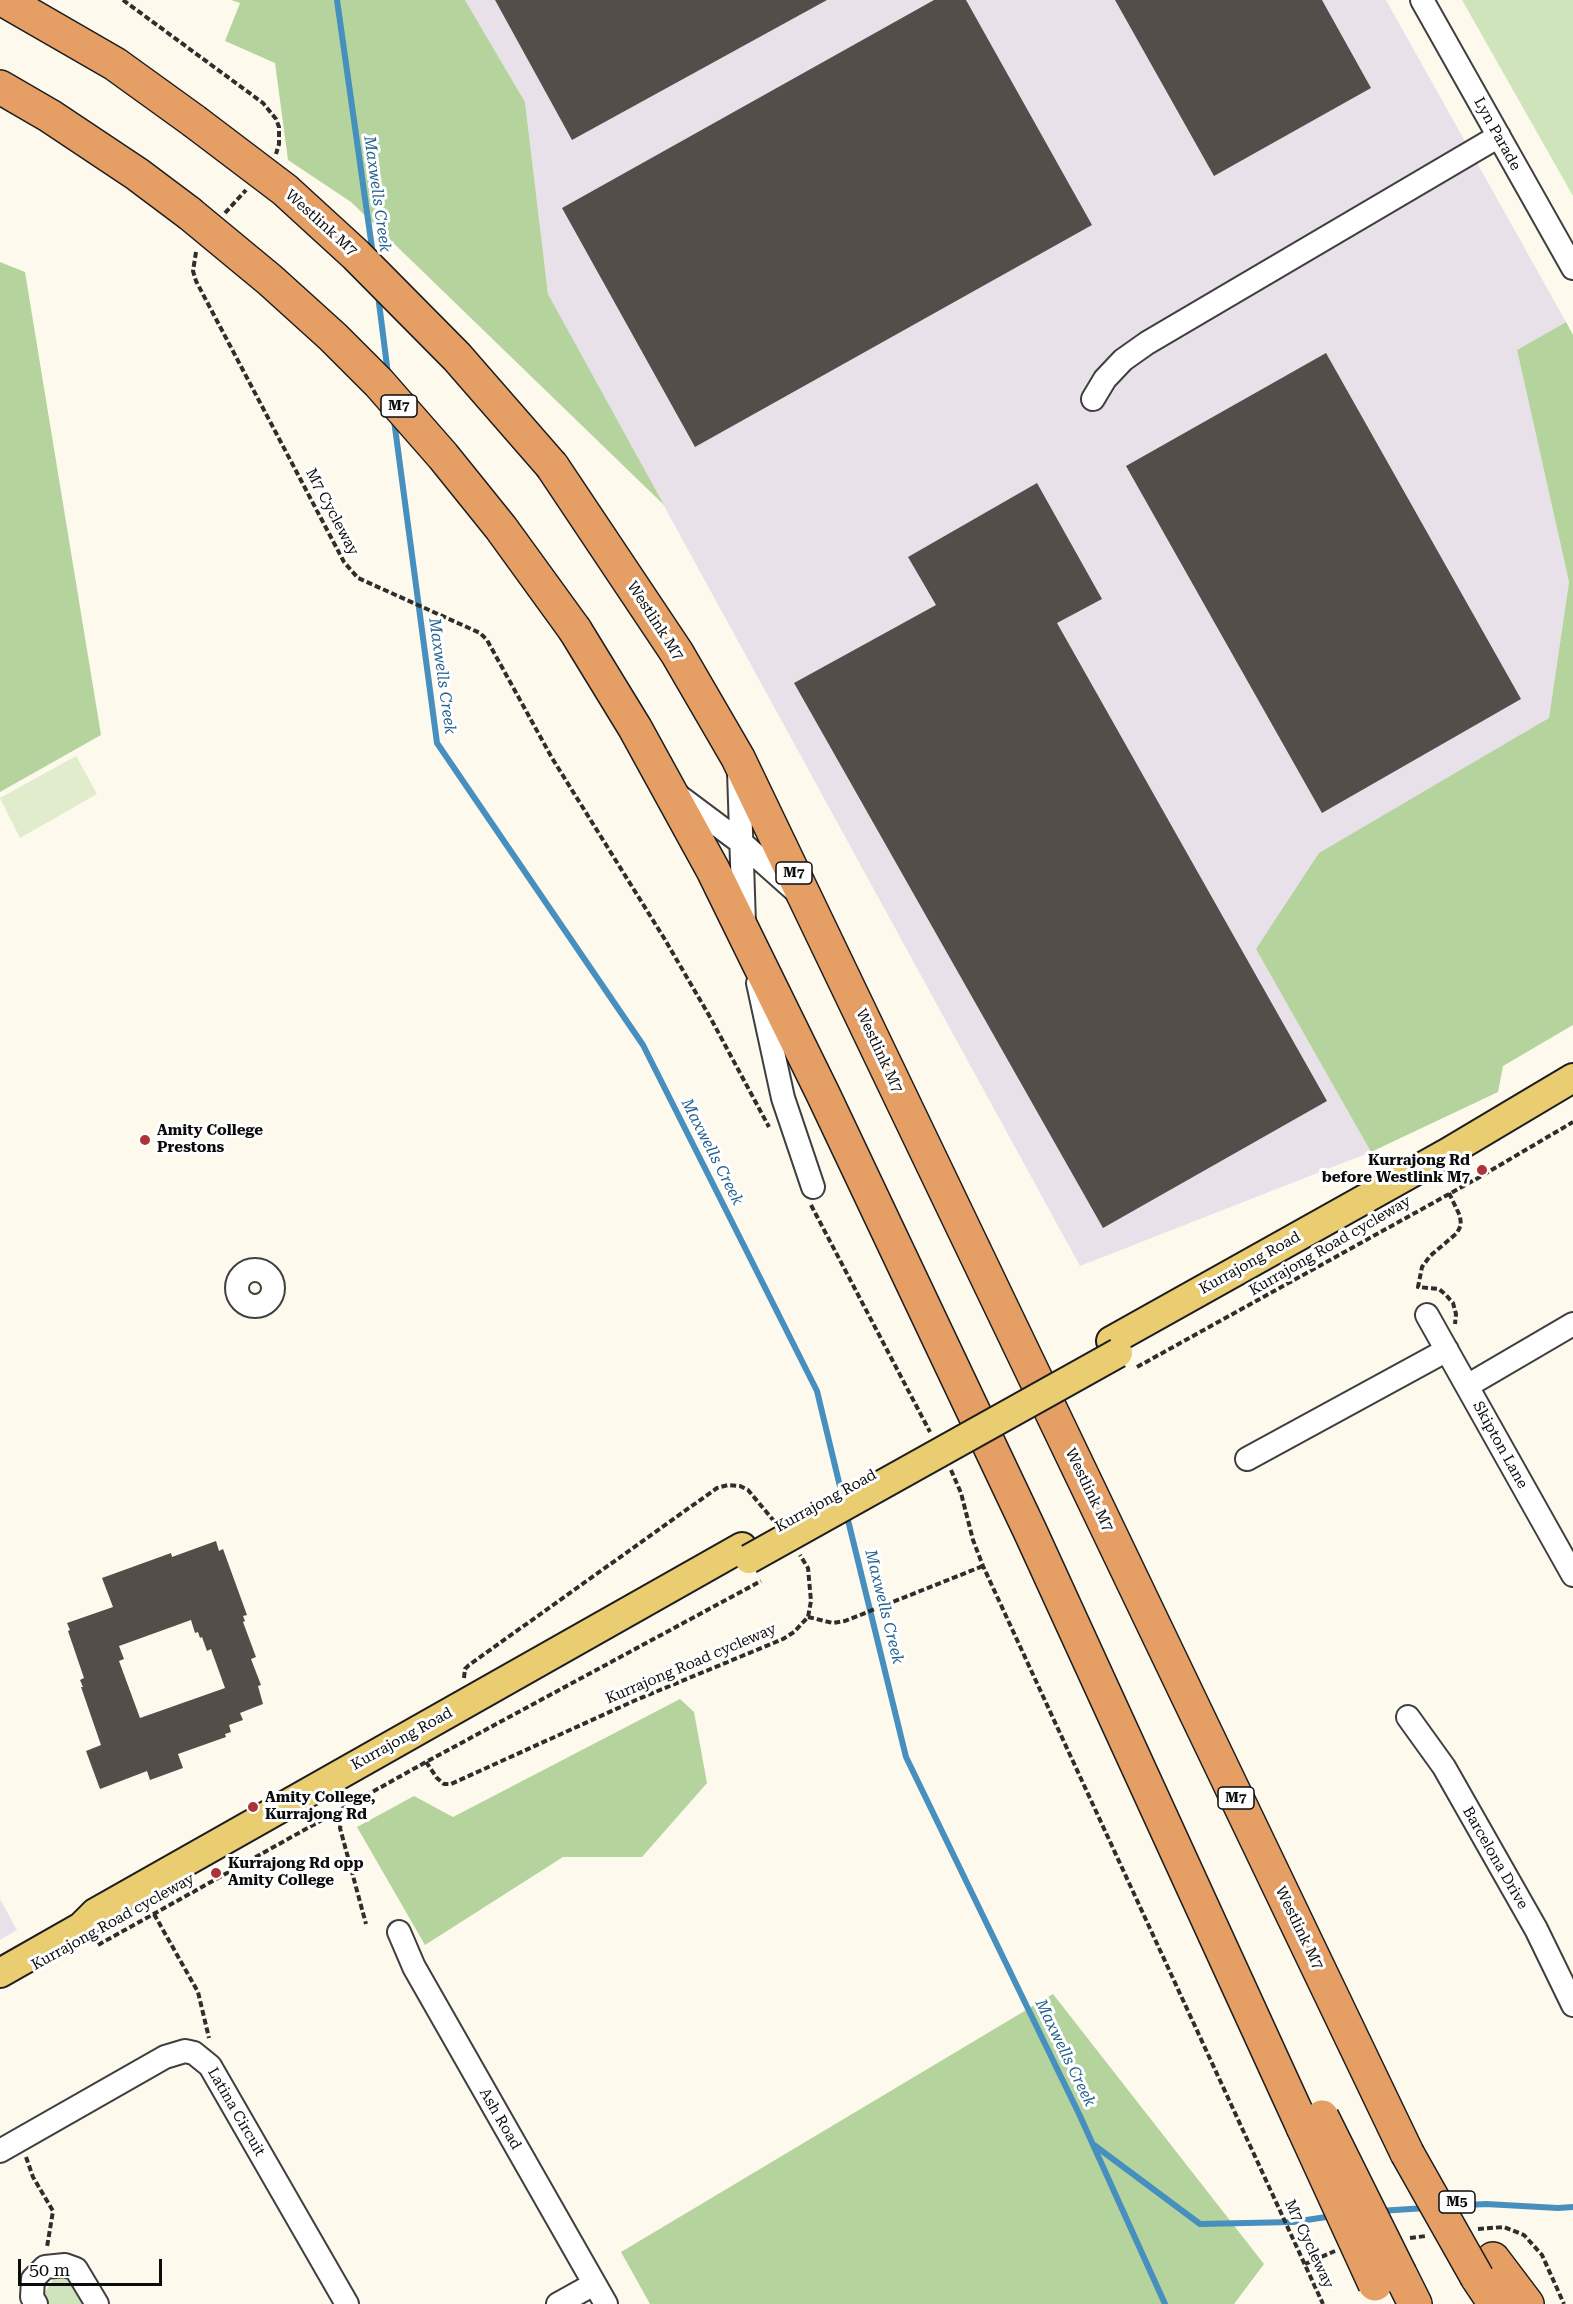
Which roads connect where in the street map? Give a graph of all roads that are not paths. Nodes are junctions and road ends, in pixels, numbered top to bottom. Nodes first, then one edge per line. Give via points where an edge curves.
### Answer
1 (4, 0) edge
2 (1422, 0) edge
3 (0, 87) edge
4 (1499, 136) junction
5 (1573, 268) edge
6 (1093, 399) dead end
7 (738, 758) junction
8 (668, 788) junction
9 (743, 844) junction
10 (808, 902) junction
11 (747, 936) junction
12 (1573, 1078) edge
13 (1573, 1093) edge
14 (813, 1187) dead end
15 (1427, 1315) dead end
16 (1573, 1324) edge
17 (1447, 1350) junction
18 (1119, 1355) junction
19 (1467, 1386) junction
20 (1247, 1459) dead end
21 (1573, 1575) edge
22 (1408, 1717) dead end
23 (399, 1932) dead end
24 (0, 1973) edge
25 (1573, 2005) edge
26 (0, 2151) edge
27 (1485, 2268) junction
28 (594, 2284) junction
29 (1387, 2287) edge
30 (36, 2304) edge
31 (98, 2304) edge
32 (347, 2304) edge
33 (558, 2304) edge
34 (606, 2304) edge
35 (1416, 2304) edge
36 (1495, 2304) edge
37 (1527, 2304) edge

1 - 7 highway, Westlink M7 / M7, bridge via 115,64 285,190 458,357 552,466 677,652
2 - 4 street, Lyn Parade
3 - 8 highway, M7, bridge via 50,116 189,213 270,280 379,383 501,528 575,630
4 - 5 street, Lyn Parade
4 - 6 street via 1147,343 1123,360
7 - 9 street
7 - 10 highway, Westlink M7 / M7
8 - 9 street
8 - 11 highway, M7
9 - 10 street
9 - 11 street
10 - 27 highway, Westlink M7 / M7, bridge via 1066,1443 1414,2149
11 - 14 street via 783,1098
11 - 29 highway, M7, bridge via 1030,1531 1047,1554
12 - 18 main road, Kurrajong Road
13 - 18 main road, Kurrajong Road
15 - 17 street, Skipton Lane
16 - 19 street
17 - 19 street, Skipton Lane
17 - 20 street
18 - 24 main road, Kurrajong Road via 751,1563 95,1913 84,1939
19 - 21 street, Skipton Lane
22 - 25 street, Barcelona Drive via 1444,1767 1536,1929
23 - 28 street, Ash Road via 414,1967
26 - 32 street, Latina Circuit via 165,2057 185,2051 200,2056 210,2066
27 - 36 highway, Westlink M7 / M7
27 - 37 highway
28 - 33 street
28 - 34 street, Ash Road
29 - 35 highway, M7
30 - 31 street via 32,2297 33,2280 45,2267 64,2265 76,2269

